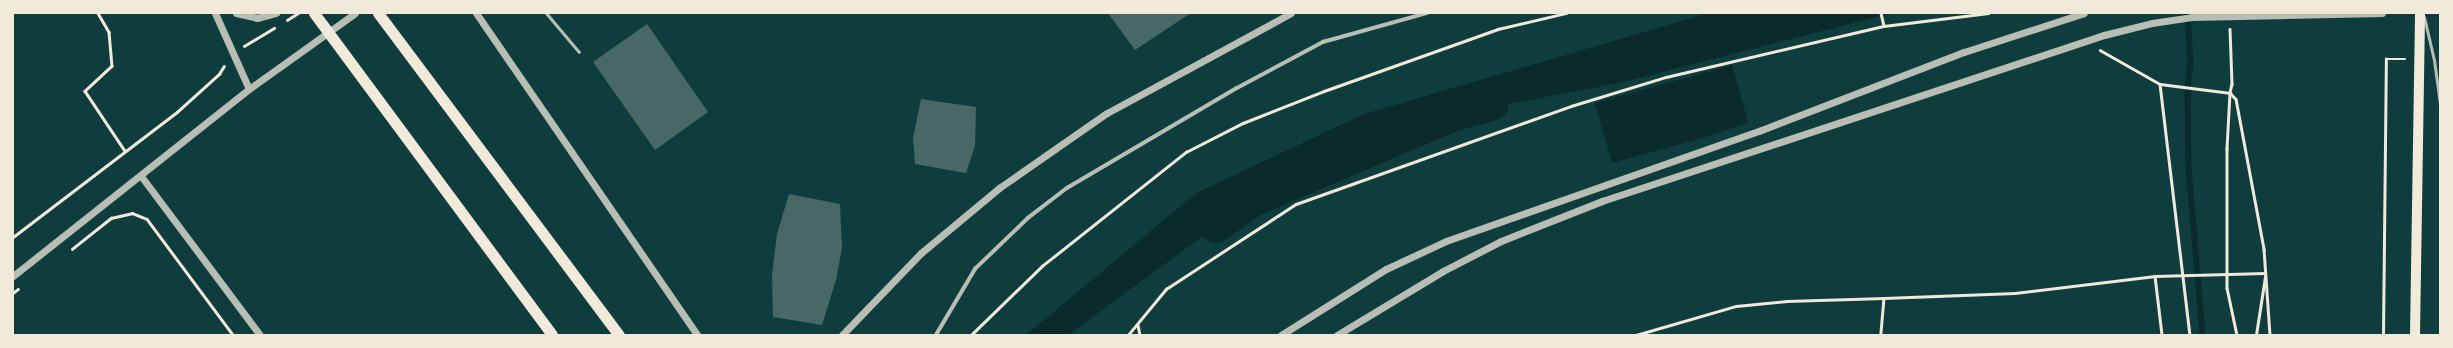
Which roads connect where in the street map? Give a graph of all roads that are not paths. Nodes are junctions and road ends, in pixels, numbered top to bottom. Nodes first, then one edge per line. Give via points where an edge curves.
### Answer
1 (215, 13) edge
2 (236, 13) edge
3 (276, 13) edge
4 (314, 13) edge
5 (354, 13) edge
6 (378, 13) edge
7 (476, 13) edge
8 (546, 13) edge
9 (1291, 13) edge
10 (1427, 13) edge
11 (2084, 13) edge
12 (2382, 13) edge
13 (2422, 13) edge
14 (579, 52) dead end
15 (249, 89) junction
16 (2440, 104) edge
17 (141, 176) junction
18 (13, 276) edge
19 (849, 332) edge
20 (260, 335) edge
21 (552, 335) edge
22 (618, 335) edge
23 (697, 335) edge
24 (842, 335) edge
25 (936, 335) edge
26 (1281, 335) edge
27 (1336, 335) edge
28 (2415, 335) edge

1 - 15 street
2 - 3 street via 257,18
4 - 21 highway
5 - 15 street
6 - 22 highway
7 - 23 street
8 - 14 lane
9 - 19 street via 1107,113 999,188 921,253
10 - 25 street via 1323,42 1238,88 1067,188 1028,218 975,269
11 - 26 street via 1964,52 1760,131 1446,241 1386,269
12 - 27 street via 2192,17 2111,33 1602,201 1501,241 1443,271
13 - 16 lane via 2434,60
13 - 28 main road
15 - 17 street
17 - 18 street
17 - 20 street
19 - 24 street

